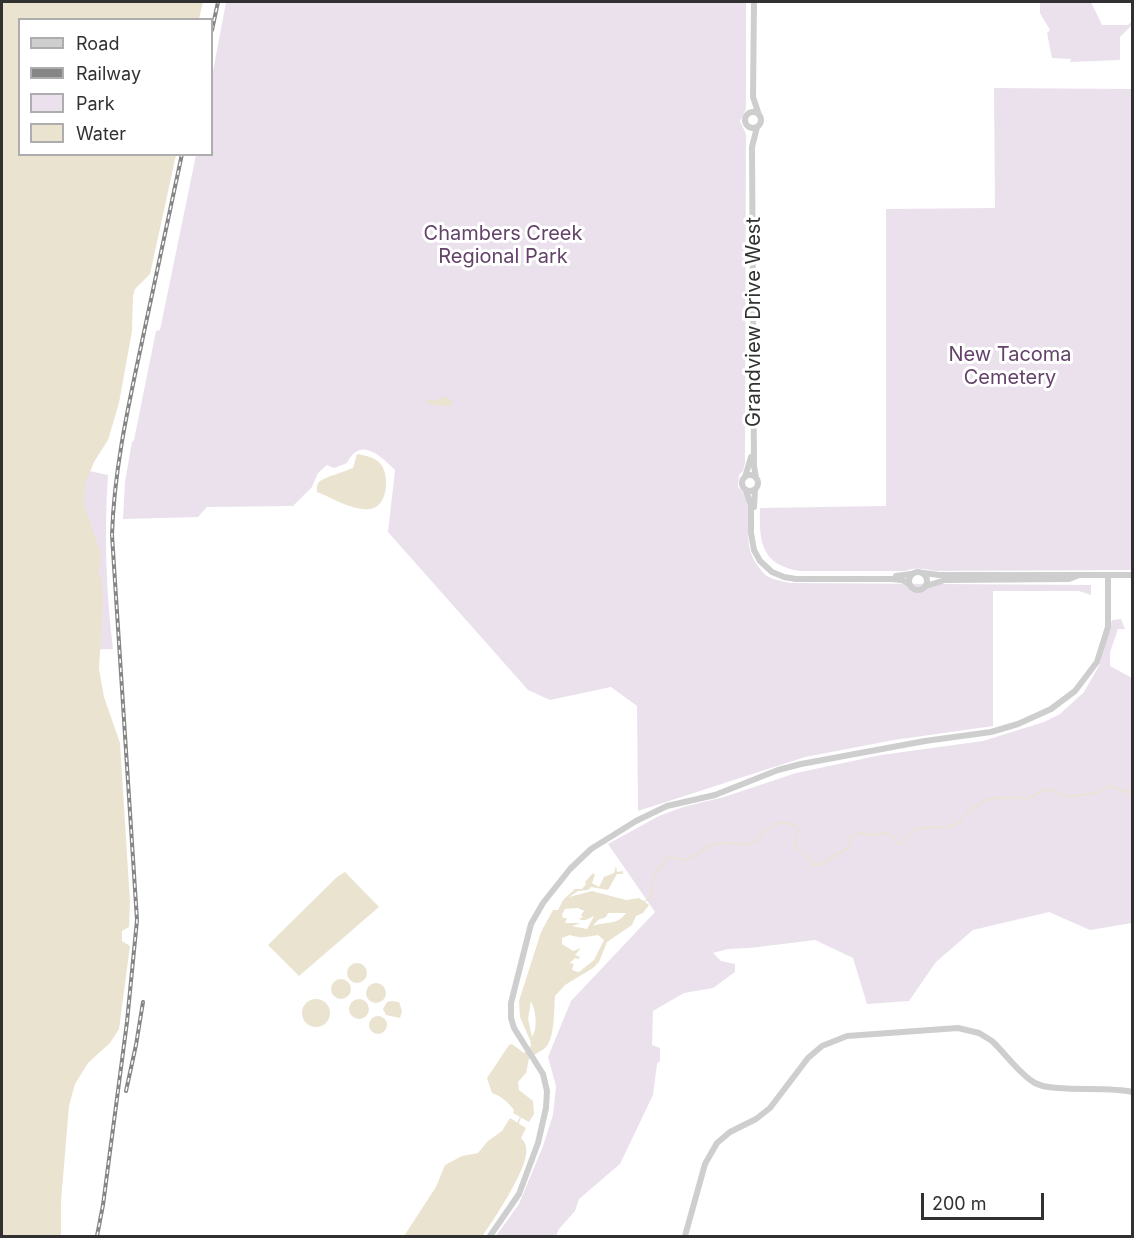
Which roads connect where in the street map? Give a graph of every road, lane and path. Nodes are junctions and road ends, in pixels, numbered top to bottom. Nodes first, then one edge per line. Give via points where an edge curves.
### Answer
1 (753, 2) edge
2 (753, 97) junction
3 (748, 114) junction
4 (759, 116) junction
5 (748, 127) junction
6 (757, 127) junction
7 (752, 147) junction
8 (753, 166) junction
9 (745, 477) junction
10 (756, 478) junction
11 (746, 490) junction
12 (755, 490) junction
13 (769, 568) junction
14 (923, 573) junction
15 (911, 574) junction
16 (1132, 575) edge
17 (1077, 576) junction
18 (1108, 576) junction
19 (909, 584) junction
20 (926, 585) junction
21 (1132, 1092) edge
22 (490, 1236) edge
23 (685, 1236) edge

1 - 2 street
2 - 3 street
2 - 4 street
3 - 4 street
3 - 5 street
4 - 6 street
5 - 6 street
5 - 7 street, Grandview Drive West
6 - 7 street, Grandview Drive West
7 - 8 street, Grandview Drive West
8 - 9 street, Grandview Drive West via 751,459
8 - 10 street, Grandview Drive West
9 - 10 street
9 - 11 street via 742,484
10 - 12 street
11 - 12 street
11 - 13 street via 751,504 754,550
12 - 13 street via 754,542
13 - 15 street via 801,576
13 - 19 street via 789,579 892,579
14 - 15 street
14 - 17 street
14 - 20 street
15 - 19 street
16 - 18 street
17 - 18 street
17 - 20 street via 945,580
18 - 22 street via 1108,627 1097,662 1085,681 1051,708 991,732 837,756 778,770 715,795 667,806 591,849 570,869 543,903 527,933 510,1011 514,1028 543,1074 547,1090 542,1126 519,1194
19 - 20 street via 917,590
21 - 23 street via 1037,1084 992,1041 968,1029 838,1038 815,1051 764,1114 717,1143 705,1164

